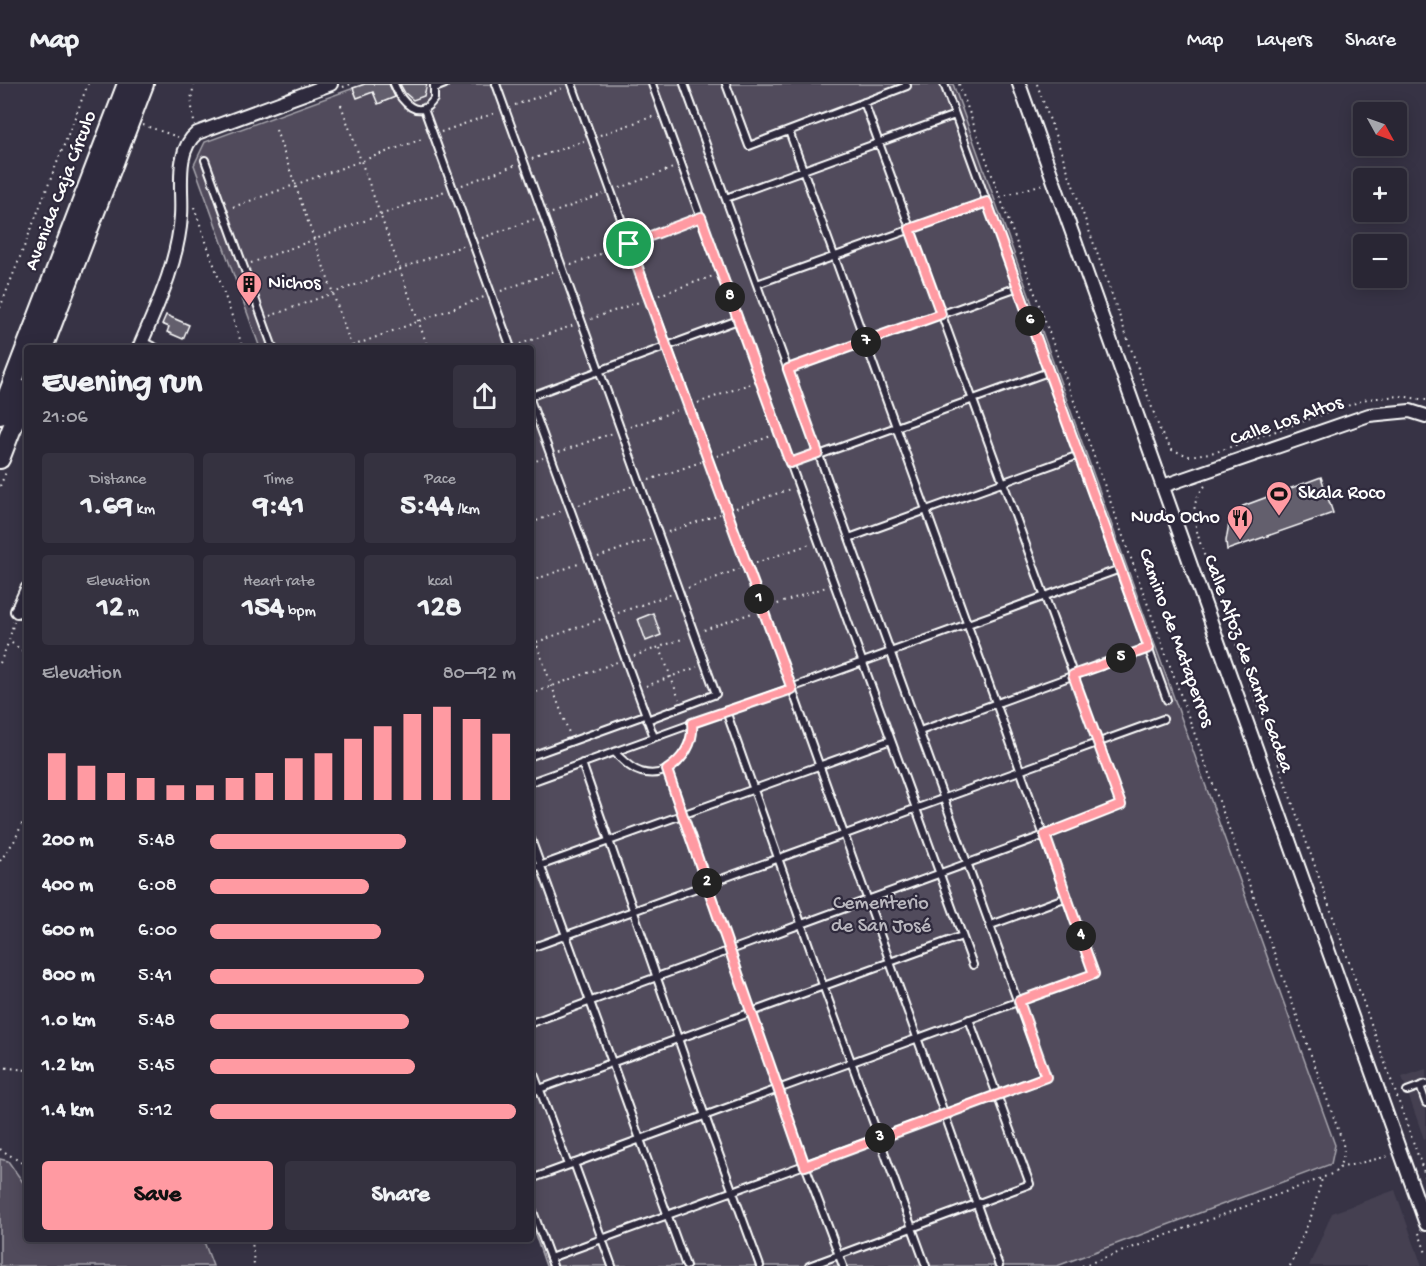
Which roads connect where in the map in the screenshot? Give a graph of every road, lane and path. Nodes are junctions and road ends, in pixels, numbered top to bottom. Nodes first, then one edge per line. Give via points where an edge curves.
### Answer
1 (88, 84) edge
2 (127, 84) edge
3 (144, 84) edge
4 (194, 84) edge
5 (331, 84) edge
6 (394, 84) edge
7 (445, 84) edge
8 (496, 84) edge
9 (572, 84) edge
10 (652, 84) edge
11 (684, 84) edge
12 (726, 84) edge
13 (906, 84) edge
14 (944, 84) edge
15 (959, 84) edge
16 (1019, 84) edge
17 (1037, 84) edge
18 (435, 86) edge
19 (864, 102) junction
20 (341, 105) dead end
21 (424, 108) junction
22 (506, 109) junction
23 (955, 115) junction
24 (138, 123) dead end
25 (276, 130) dead end
26 (789, 131) junction
27 (434, 135) junction
28 (193, 136) junction
29 (879, 143) junction
30 (205, 160) dead end
31 (362, 161) junction
32 (803, 170) junction
33 (1054, 181) junction
34 (295, 185) junction
35 (1000, 197) junction
36 (726, 198) junction
37 (987, 202) junction
38 (194, 206) dead end
39 (224, 210) junction
40 (701, 217) junction
41 (910, 229) junction
42 (629, 244) junction
43 (835, 256) junction
44 (563, 268) junction
45 (721, 273) junction
46 (757, 284) junction
47 (1018, 287) junction
48 (492, 295) junction
49 (649, 298) junction
50 (0, 308) edge
51 (941, 314) junction
52 (738, 320) junction
53 (419, 322) junction
54 (582, 322) junction
55 (866, 342) junction
56 (141, 344) edge
57 (27, 345) edge
58 (44, 345) edge
59 (242, 345) edge
60 (272, 345) edge
61 (351, 345) edge
62 (357, 345) edge
63 (427, 345) edge
64 (510, 345) edge
65 (519, 345) edge
66 (667, 346) junction
67 (24, 353) edge
68 (788, 369) junction
69 (600, 371) junction
70 (1048, 372) junction
71 (760, 380) junction
72 (534, 395) edge
73 (24, 397) edge
74 (972, 399) junction
75 (1426, 400) edge
76 (688, 406) junction
77 (534, 410) edge
78 (0, 416) edge
79 (1426, 416) edge
80 (897, 427) junction
81 (621, 430) junction
82 (779, 433) junction
83 (819, 454) junction
84 (551, 455) junction
85 (1078, 455) junction
86 (1195, 456) junction
87 (0, 459) edge
88 (708, 459) junction
89 (534, 462) edge
90 (790, 463) junction
91 (1200, 472) junction
92 (640, 483) junction
93 (1002, 483) junction
94 (1163, 486) junction
95 (570, 508) junction
96 (927, 510) junction
97 (534, 522) edge
98 (849, 538) junction
99 (1120, 569) junction
100 (834, 584) junction
101 (24, 595) edge
102 (1044, 597) junction
103 (763, 609) junction
104 (17, 610) joint
105 (968, 624) junction
106 (694, 634) junction
107 (534, 637) edge
108 (9, 641) junction
109 (659, 647) junction
110 (1149, 648) junction
111 (24, 652) edge
112 (891, 652) junction
113 (625, 660) junction
114 (862, 662) junction
115 (0, 663) edge
116 (705, 664) junction
117 (1073, 675) junction
118 (671, 676) junction
119 (552, 686) junction
120 (792, 689) junction
121 (636, 690) junction
122 (534, 693) edge
123 (1167, 700) dead end
124 (997, 703) junction
125 (683, 707) junction
126 (726, 711) junction
127 (646, 717) junction
128 (1164, 719) dead end
129 (692, 723) junction
130 (920, 731) junction
131 (654, 737) junction
132 (891, 740) junction
133 (572, 741) junction
134 (1098, 743) junction
135 (614, 752) junction
136 (534, 755) edge
137 (582, 763) junction
138 (820, 765) junction
139 (667, 770) junction
140 (1021, 770) junction
141 (534, 781) edge
142 (754, 789) junction
143 (945, 798) junction
144 (916, 808) junction
145 (683, 815) junction
146 (24, 819) edge
147 (844, 834) junction
148 (1045, 835) junction
149 (609, 842) junction
150 (534, 847) edge
151 (778, 858) junction
152 (0, 861) edge
153 (968, 862) junction
154 (541, 866) junction
155 (534, 868) edge
156 (939, 873) junction
157 (707, 884) junction
158 (1067, 897) junction
159 (868, 899) junction
160 (633, 911) junction
161 (801, 923) junction
162 (991, 925) junction
163 (566, 935) junction
164 (963, 936) junction
165 (534, 947) edge
166 (730, 950) junction
167 (890, 962) junction
168 (973, 965) dead end
169 (656, 977) junction
170 (823, 985) junction
171 (590, 1001) junction
172 (1019, 1001) junction
173 (752, 1012) junction
174 (969, 1019) junction
175 (534, 1022) edge
176 (917, 1038) junction
177 (678, 1039) junction
178 (851, 1062) junction
179 (612, 1063) junction
180 (0, 1067) edge
181 (24, 1070) edge
182 (534, 1075) edge
183 (1423, 1085) edge
184 (778, 1088) junction
185 (539, 1089) junction
186 (534, 1091) edge
187 (1407, 1091) dead end
188 (998, 1094) junction
189 (1426, 1103) edge
190 (944, 1114) junction
191 (705, 1116) junction
192 (879, 1138) junction
193 (640, 1140) junction
194 (0, 1149) edge
195 (1401, 1153) junction
196 (24, 1164) edge
197 (571, 1164) junction
198 (805, 1166) junction
199 (1339, 1168) junction
200 (534, 1178) edge
201 (1323, 1178) junction
202 (1426, 1178) edge
203 (733, 1192) junction
204 (976, 1204) junction
205 (534, 1214) edge
206 (667, 1216) junction
207 (1426, 1224) edge
208 (912, 1228) junction
209 (603, 1239) junction
210 (252, 1242) edge
211 (839, 1255) junction
212 (550, 1258) junction
213 (254, 1266) edge
214 (553, 1266) edge
215 (612, 1266) edge
216 (686, 1266) edge
217 (760, 1266) edge
218 (809, 1266) edge
219 (843, 1266) edge
220 (926, 1266) edge
221 (999, 1266) edge
222 (1082, 1266) edge
223 (1290, 1266) edge

1 - 50 path
2 - 57 main road, Avenida Caja Círculo
3 - 58 main road, Avenida Caja Círculo
4 - 28 path
5 - 28 street
6 - 21 lane via 408,105
7 - 18 lane
8 - 22 lane
9 - 22 path
9 - 42 lane
10 - 40 lane
11 - 36 lane
12 - 26 lane via 749,146
13 - 19 lane
14 - 23 lane
15 - 35 path, Camino de Mataperros
16 - 33 street, Calle Alfoz de Santa Gadea
17 - 86 path via 1161,434 1172,450
18 - 21 lane via 434,99
19 - 26 lane
19 - 29 lane
20 - 31 path
21 - 27 lane
22 - 27 path
22 - 44 lane
23 - 29 lane
23 - 37 lane
24 - 28 path via 160,132
25 - 34 path
26 - 32 lane
27 - 31 path
27 - 48 lane
28 - 56 street via 184,150 175,256
29 - 32 lane
29 - 41 lane
30 - 39 lane
31 - 34 path
31 - 53 path
32 - 36 lane
32 - 43 lane
33 - 35 path
33 - 94 street, Calle Alfoz de Santa Gadea
34 - 39 path
34 - 61 path
35 - 199 path, Camino de Mataperros via 1343,1143
36 - 46 lane
37 - 41 lane
37 - 47 lane
38 - 59 path
39 - 60 lane
40 - 42 path
40 - 45 lane
41 - 43 lane
41 - 51 lane
42 - 44 path
42 - 49 lane
43 - 46 lane
43 - 55 lane
44 - 48 path
44 - 54 lane
45 - 49 path
45 - 52 lane
46 - 68 lane
47 - 51 lane
47 - 70 lane
48 - 53 path
48 - 64 lane
49 - 54 path
49 - 66 lane
51 - 55 lane
51 - 74 lane
52 - 66 lane
52 - 71 lane
53 - 62 path
53 - 63 path
54 - 65 path
54 - 69 lane
55 - 68 lane
55 - 80 lane
66 - 69 lane
66 - 76 lane
67 - 78 main road, Avenida Caja Círculo
68 - 83 lane
69 - 72 lane
69 - 81 lane
70 - 74 lane
70 - 85 lane
71 - 76 path
71 - 82 lane
73 - 87 main road
74 - 80 lane
74 - 93 lane
75 - 86 path via 1400,396 1367,399
76 - 81 path
76 - 88 lane
77 - 84 lane
79 - 91 street, Calle Los Altos via 1410,411 1369,415
80 - 83 lane
80 - 96 lane
81 - 84 path
81 - 92 lane
82 - 88 path
82 - 90 lane
83 - 90 path
83 - 98 lane
84 - 89 path
84 - 95 lane
85 - 93 lane
85 - 99 lane
86 - 91 path
88 - 92 path
88 - 103 lane
90 - 100 lane
91 - 94 street, Calle Los Altos
91 - 202 path via 1205,486 1193,505 1201,546
92 - 95 path
92 - 106 lane
93 - 96 lane
93 - 102 lane
94 - 195 street, Calle Alfoz de Santa Gadea
95 - 97 path
95 - 113 lane
96 - 98 lane
96 - 105 lane
98 - 112 lane
99 - 102 lane
99 - 110 lane
100 - 103 path
100 - 114 lane
101 - 104 street
102 - 105 lane
102 - 117 lane
103 - 106 path
103 - 120 lane
104 - 108 path
105 - 112 lane
105 - 124 lane
106 - 109 path
106 - 116 lane
107 - 119 path
108 - 111 path
108 - 115 path
109 - 113 path
109 - 118 path
110 - 117 lane
110 - 123 lane
112 - 114 lane
112 - 130 lane
113 - 119 path
113 - 121 lane
114 - 120 lane
114 - 132 lane
116 - 118 path
116 - 125 lane via 716,694
117 - 124 lane
117 - 134 lane
118 - 121 path
118 - 125 path
119 - 122 path
119 - 133 path
120 - 126 lane
120 - 138 lane
121 - 127 lane
124 - 130 lane
124 - 140 lane
125 - 127 lane
126 - 129 lane
126 - 142 lane
127 - 131 lane
127 - 133 lane
128 - 134 lane
129 - 131 lane
129 - 139 lane via 687,749
130 - 143 lane
131 - 135 lane
132 - 138 lane
132 - 144 lane
133 - 136 lane
134 - 140 lane
134 - 148 lane via 1121,805
135 - 137 lane
135 - 139 lane via 640,772
137 - 141 lane
137 - 149 lane
138 - 142 lane
138 - 147 lane
139 - 145 lane
140 - 143 lane
140 - 148 lane
142 - 145 lane
142 - 151 lane
143 - 144 lane
143 - 153 lane
144 - 147 lane
144 - 156 lane
145 - 149 lane
145 - 157 lane
146 - 152 path
147 - 151 lane
147 - 159 lane
148 - 153 lane
148 - 158 lane
149 - 154 lane
149 - 160 lane
150 - 154 lane
151 - 157 lane
151 - 161 lane
153 - 156 lane
153 - 162 lane
154 - 155 lane
154 - 163 lane
156 - 159 lane
156 - 164 lane
157 - 160 lane
157 - 166 lane
158 - 162 lane
158 - 172 lane via 1094,974
159 - 161 lane
159 - 167 lane
160 - 163 lane
160 - 169 lane
161 - 166 lane
161 - 170 lane
162 - 172 lane
163 - 165 lane
163 - 171 lane
164 - 167 lane
164 - 168 lane
166 - 169 lane
166 - 173 lane
167 - 170 lane
167 - 176 lane
169 - 171 lane
169 - 177 lane
170 - 173 lane
170 - 178 lane
171 - 175 lane
171 - 179 lane
172 - 174 lane
172 - 188 lane via 1046,1077
173 - 177 lane
173 - 184 lane
174 - 176 lane
174 - 188 lane
176 - 178 lane
176 - 190 lane
177 - 179 lane
177 - 191 lane
178 - 184 lane
178 - 192 lane
179 - 185 lane
179 - 193 lane
180 - 181 path
182 - 185 lane
183 - 187 lane
183 - 189 lane
184 - 191 lane
184 - 198 lane
185 - 186 lane
185 - 197 lane
188 - 190 lane
188 - 204 lane via 1030,1184
190 - 192 lane
190 - 204 lane
191 - 193 lane
191 - 203 lane
192 - 198 lane
192 - 208 lane
193 - 197 lane
193 - 206 lane
194 - 196 path
195 - 199 path
195 - 207 street, Calle Alfoz de Santa Gadea
197 - 200 lane
197 - 209 lane
198 - 203 lane
198 - 211 lane
199 - 201 path
201 - 222 path
201 - 223 path
203 - 206 lane
203 - 217 lane
204 - 208 lane
204 - 221 lane
205 - 212 lane
206 - 209 lane
206 - 216 lane
208 - 211 lane
208 - 220 lane
209 - 212 lane
209 - 215 lane
210 - 213 path
211 - 218 lane
211 - 219 lane
212 - 214 lane

